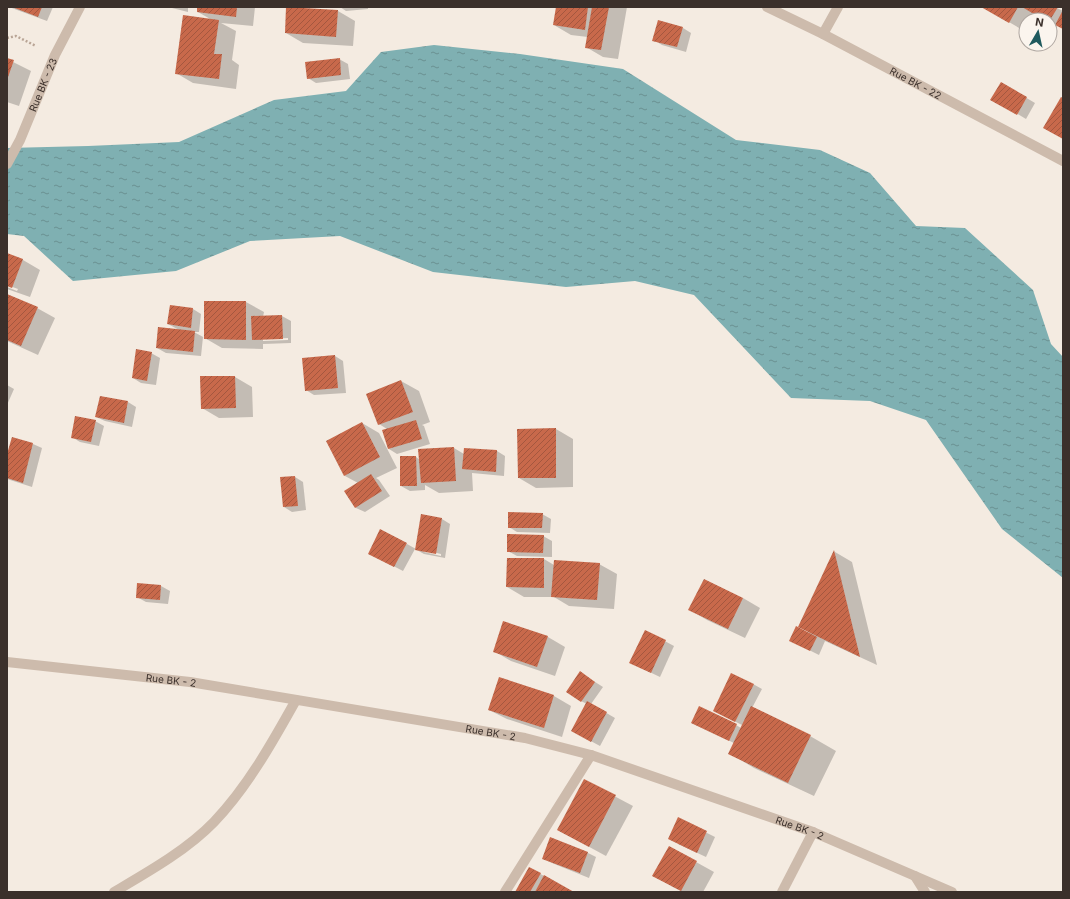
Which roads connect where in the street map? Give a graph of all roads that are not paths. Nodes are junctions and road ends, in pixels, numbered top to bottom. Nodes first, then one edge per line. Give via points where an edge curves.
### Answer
1 (80, 7) edge
2 (767, 7) edge
3 (838, 7) edge
4 (824, 34) junction
5 (1063, 161) edge
6 (7, 164) edge
7 (7, 662) edge
8 (296, 700) junction
9 (591, 755) junction
10 (813, 832) junction
11 (915, 876) junction
12 (114, 892) edge
13 (505, 892) edge
14 (782, 892) edge
15 (925, 892) edge
16 (952, 892) edge

1 - 6 street, Rue BK - 23 via 55,55 20,140
2 - 4 street, Rue BK - 22
3 - 4 street
4 - 5 street, Rue BK - 22
7 - 8 street, Rue BK - 2 via 190,682
8 - 9 street, Rue BK - 2 via 524,738
8 - 12 street via 256,768 213,822 185,847
9 - 10 street, Rue BK - 2
9 - 13 street
10 - 11 street, Rue BK - 2
10 - 14 street
11 - 15 street
11 - 16 street, Rue BK - 2

